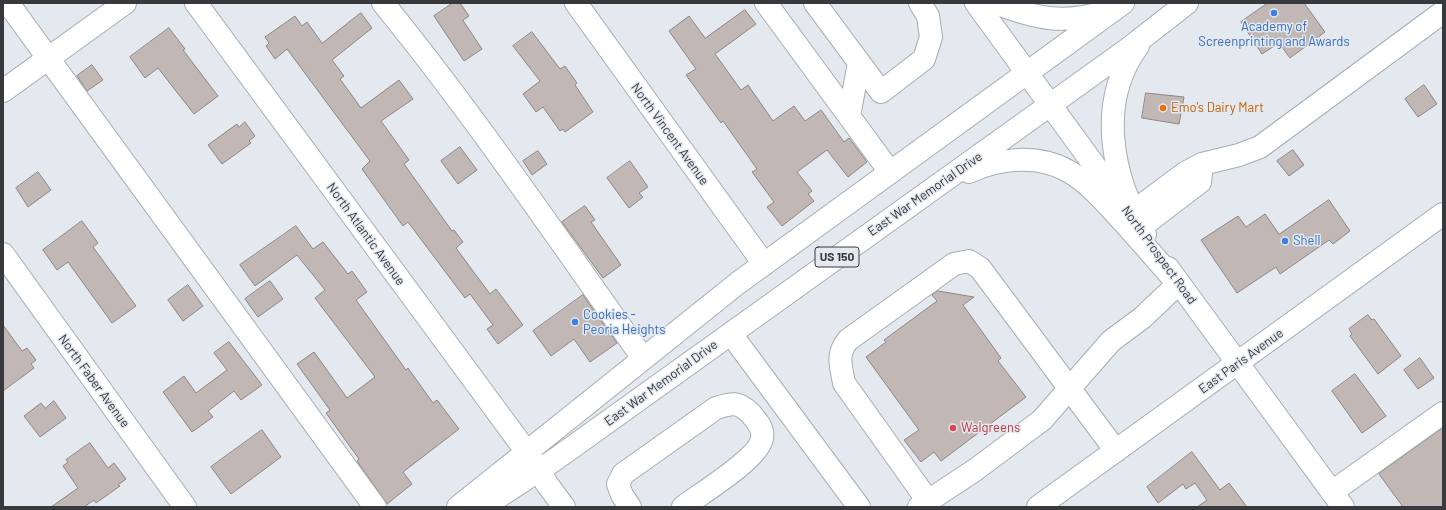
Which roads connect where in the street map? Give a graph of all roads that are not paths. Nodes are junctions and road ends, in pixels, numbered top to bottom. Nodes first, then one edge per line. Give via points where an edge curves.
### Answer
1 (8, 3) edge
2 (125, 3) edge
3 (196, 3) edge
4 (382, 3) edge
5 (576, 3) edge
6 (766, 3) edge
7 (814, 3) edge
8 (920, 3) edge
9 (976, 3) edge
10 (995, 3) edge
11 (1120, 6) edge
12 (1181, 7) edge
13 (1443, 12) edge
14 (48, 58) junction
15 (859, 63) junction
16 (1026, 72) junction
17 (3, 90) edge
18 (1050, 105) junction
19 (849, 116) junction
20 (890, 172) junction
21 (1443, 214) edge
22 (1135, 217) junction
23 (3, 254) edge
24 (764, 264) junction
25 (820, 269) junction
26 (1178, 284) junction
27 (731, 334) junction
28 (643, 358) junction
29 (1239, 364) junction
30 (1070, 388) junction
31 (1443, 413) edge
32 (1116, 451) junction
33 (534, 462) junction
34 (1338, 500) edge
35 (924, 504) edge
36 (185, 507) edge
37 (375, 507) edge
38 (458, 507) edge
39 (483, 507) edge
40 (564, 507) edge
41 (630, 507) edge
42 (683, 507) edge
43 (859, 507) edge
44 (1038, 507) edge

1 - 14 main road
2 - 14 main road
3 - 33 main road, North Atlantic Avenue
4 - 28 main road via 412,39
5 - 24 main road, North Vincent Avenue
6 - 19 main road
7 - 15 main road
8 - 15 main road via 928,16 930,37 924,59 881,92
9 - 16 main road, North Prospect Road
10 - 11 main road via 1043,18 1066,20 1090,16
11 - 16 main road, East War Memorial Drive / US 150
12 - 18 main road, East War Memorial Drive / US 150
12 - 22 main road via 1133,53 1117,87 1114,145 1122,185
13 - 22 main road via 1260,147 1202,164 1200,182
14 - 17 main road
14 - 37 main road
15 - 19 main road
16 - 18 main road, North Prospect Road
16 - 20 main road, East War Memorial Drive / US 150
18 - 22 main road, North Prospect Road
18 - 25 main road, East War Memorial Drive / US 150
19 - 20 main road
20 - 24 main road, East War Memorial Drive / US 150
21 - 29 main road, East Paris Avenue
22 - 26 main road, North Prospect Road
23 - 36 main road, North Faber Avenue
24 - 28 main road, East War Memorial Drive / US 150
25 - 26 main road via 965,174 989,163 1020,160 1057,166 1079,178 1108,205
25 - 27 main road, East War Memorial Drive / US 150
26 - 29 main road, North Prospect Road
26 - 30 main road via 1142,318 1111,341
27 - 33 main road, East War Memorial Drive / US 150
27 - 43 main road
28 - 33 main road, East War Memorial Drive / US 150
29 - 32 main road, East Paris Avenue
29 - 34 main road, North Prospect Road
30 - 32 main road
30 - 35 main road via 1042,420
30 - 35 main road via 980,268 969,261 954,264 848,340 841,349 844,383
31 - 34 main road
32 - 44 main road, East Paris Avenue
33 - 38 main road, East War Memorial Drive / US 150
33 - 39 main road, East War Memorial Drive / US 150
33 - 40 main road, North Atlantic Avenue
41 - 42 main road via 618,484 623,474 716,408 731,403 743,406 761,428 762,438 758,449 729,474

